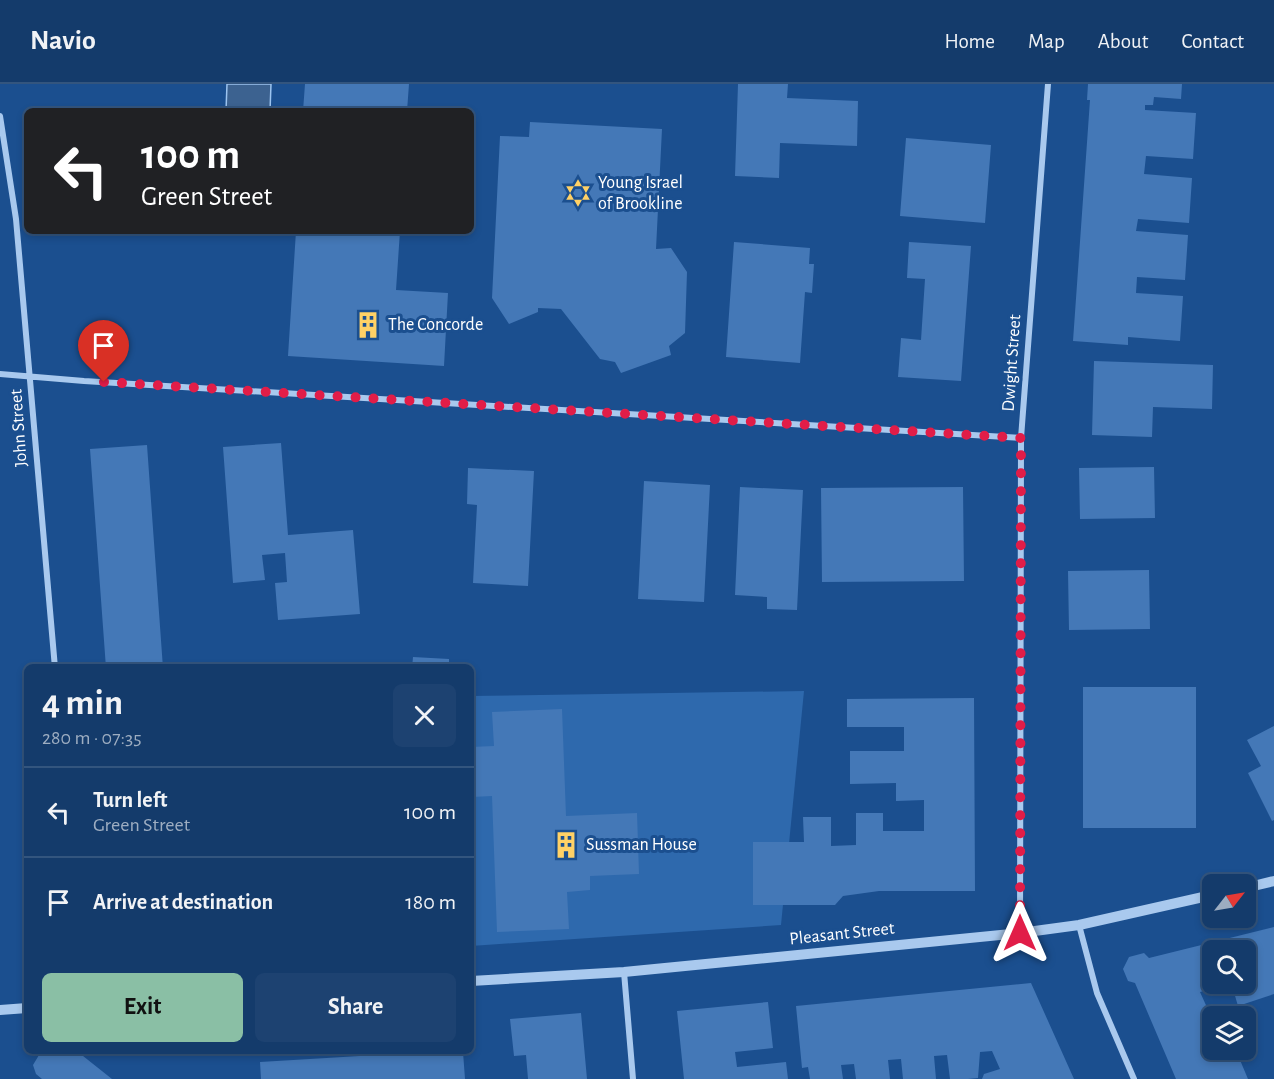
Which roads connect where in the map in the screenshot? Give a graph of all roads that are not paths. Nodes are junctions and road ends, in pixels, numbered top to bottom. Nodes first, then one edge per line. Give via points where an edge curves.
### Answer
1 (1048, 84) edge
2 (0, 116) edge
3 (0, 374) edge
4 (31, 376) junction
5 (1021, 438) junction
6 (55, 664) edge
7 (1274, 881) edge
8 (1256, 885) edge
9 (1202, 897) edge
10 (1079, 925) junction
11 (1020, 933) junction
12 (624, 972) junction
13 (474, 981) edge
14 (24, 1008) edge
15 (0, 1010) edge
16 (633, 1079) edge
17 (1134, 1079) edge

1 - 5 street, Dwight Street
2 - 4 street, John Street via 16,219
3 - 4 street
4 - 5 street
4 - 6 street, John Street
5 - 11 street, Dwight Street
7 - 8 street
9 - 10 street, Pleasant Street
10 - 11 street, Pleasant Street
10 - 17 street via 1097,993
11 - 12 street, Pleasant Street
12 - 13 street, Pleasant Street
12 - 16 street
14 - 15 street

